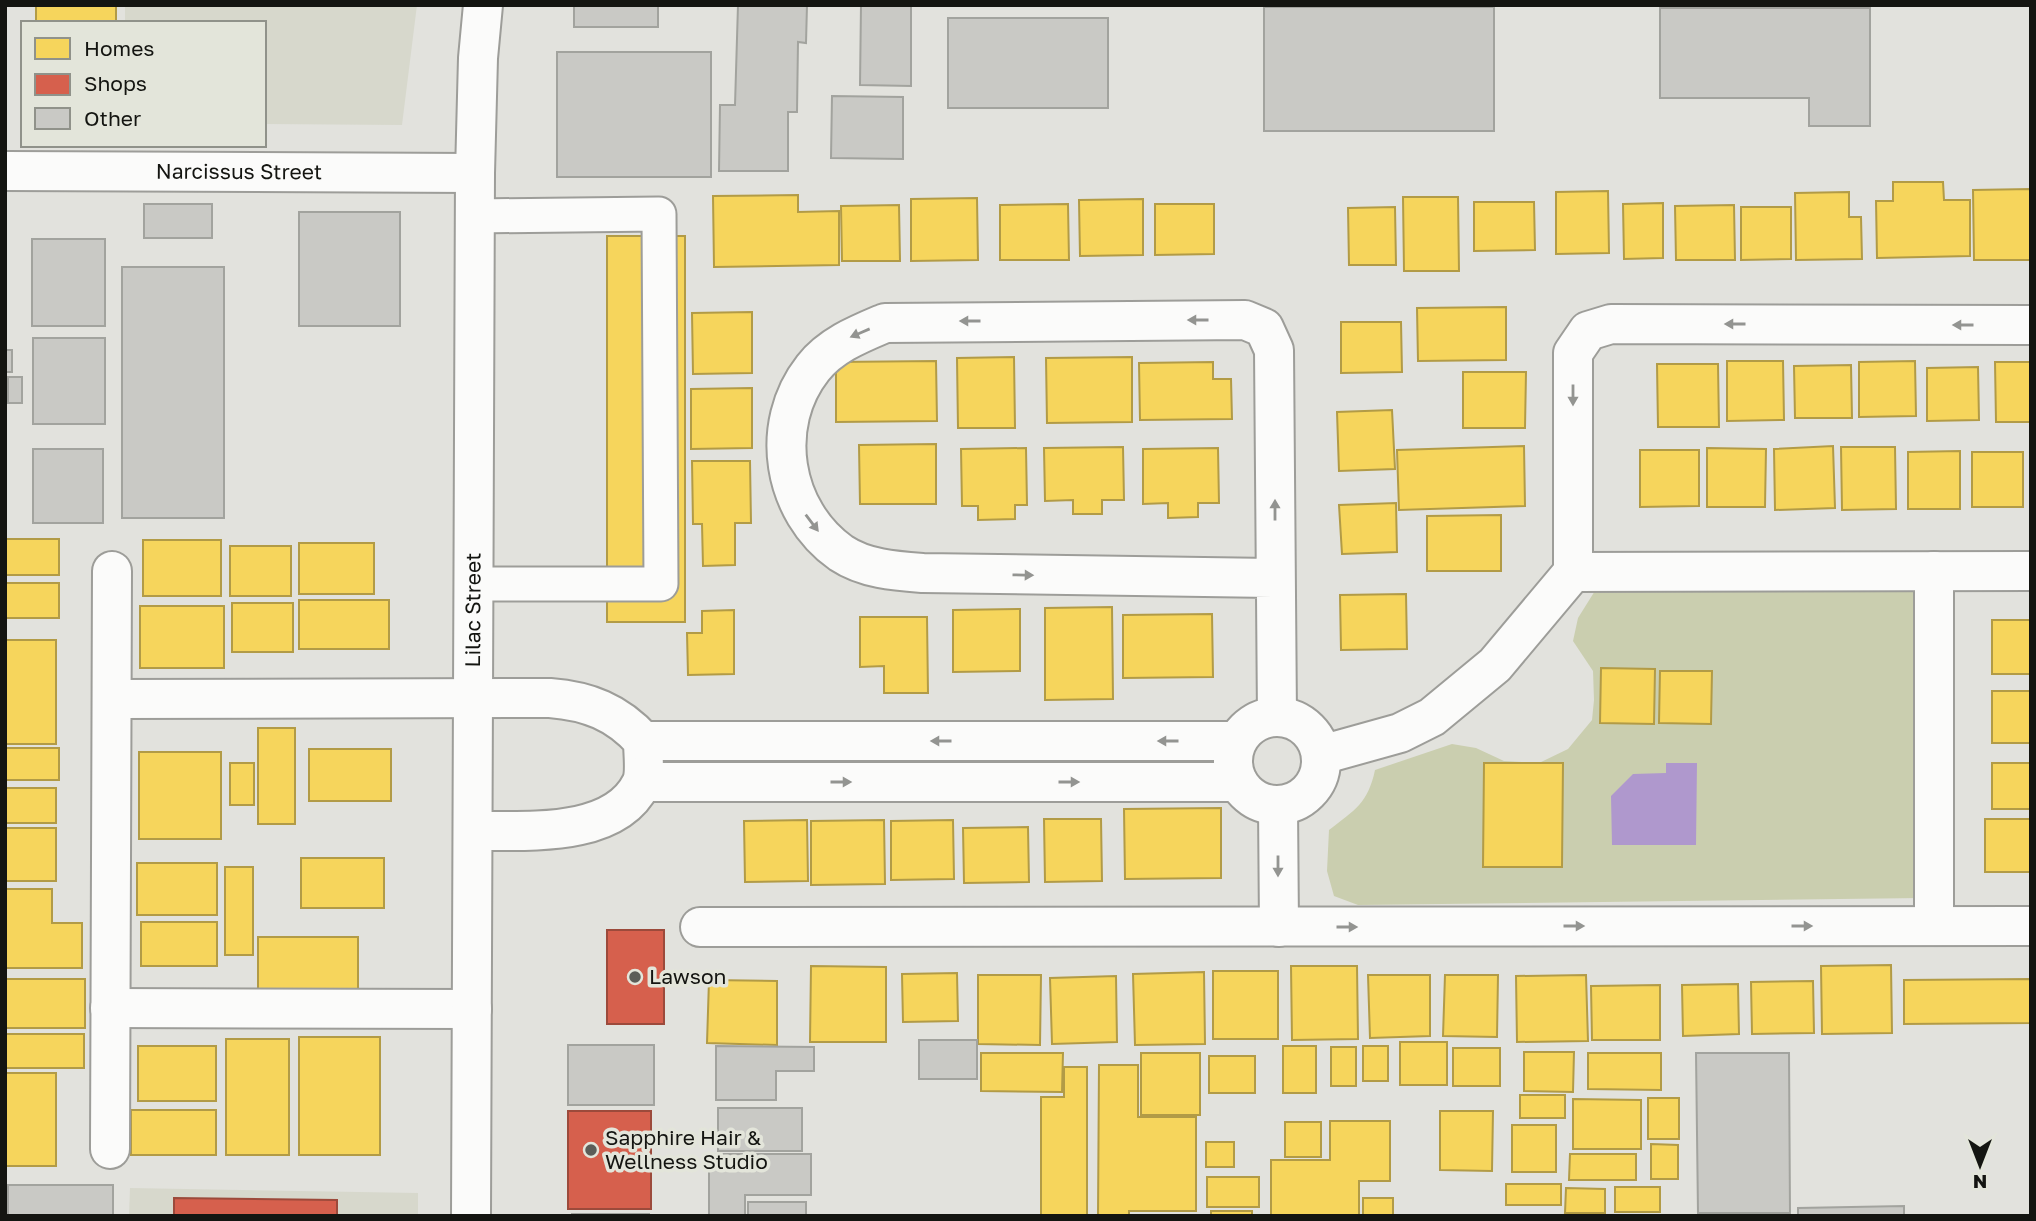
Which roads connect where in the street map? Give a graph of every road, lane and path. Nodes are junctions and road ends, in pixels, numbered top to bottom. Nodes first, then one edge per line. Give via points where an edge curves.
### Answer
1 (483, 5) edge
2 (5, 172) edge
3 (475, 173) junction
4 (475, 215) junction
5 (2031, 325) edge
6 (112, 571) dead end
7 (1934, 571) junction
8 (2031, 571) edge
9 (1573, 572) junction
10 (1275, 578) junction
11 (474, 584) junction
12 (473, 698) junction
13 (112, 699) junction
14 (1277, 717) junction
15 (643, 741) junction
16 (773, 741) junction
17 (1237, 741) junction
18 (1321, 755) junction
19 (643, 782) junction
20 (773, 782) junction
21 (1238, 782) junction
22 (1278, 806) junction
23 (473, 831) junction
24 (1934, 926) junction
25 (2031, 926) edge
26 (700, 927) dead end
27 (1279, 927) junction
28 (110, 1008) junction
29 (472, 1009) junction
30 (110, 1149) dead end
31 (471, 1216) edge

1 - 3 street, Lilac Street
2 - 3 street, Narcissus Street
3 - 4 street, Lilac Street
4 - 11 street, Lilac Street
4 - 11 lane via 659,214 661,584
5 -> 9 street via 1611,324 1588,331 1573,353
6 - 13 street
7 - 8 street
7 - 9 street
7 - 24 street
9 - 18 street via 1495,665 1432,717 1400,733
10 -> 10 street via 1274,349 1264,328 1245,320 885,323 845,340 813,367 793,404 785,445 791,486 810,524 842,553 880,570
10 - 14 street
11 - 12 street, Lilac Street
12 - 13 street
12 - 15 street via 572,700 626,722
12 - 23 street, Lilac Street
13 - 28 street
14 - 17 street via 1254,723
14 - 18 street via 1293,719 1306,728
15 - 16 street
15 - 19 street
17 -> 16 street
16 - 20 street
17 - 21 street via 1232,755
18 - 22 street via 1318,779 1311,790
19 - 20 street
19 - 23 street via 630,800 608,816 580,826
20 -> 21 street
21 - 22 street via 1255,799
22 -> 27 street
23 - 29 street, Lilac Street
24 - 25 street
27 -> 24 street
26 - 27 street
28 - 29 street
28 - 30 street
29 - 31 street, Lilac Street

